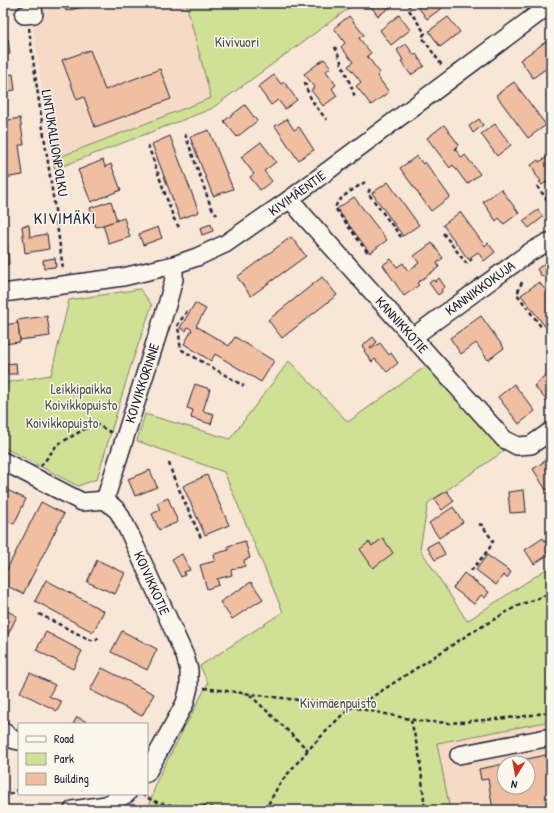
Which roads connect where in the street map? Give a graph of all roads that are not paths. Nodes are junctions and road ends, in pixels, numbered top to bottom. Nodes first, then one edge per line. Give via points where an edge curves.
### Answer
1 (551, 4) edge
2 (290, 199) junction
3 (548, 242) dead end
4 (174, 266) junction
5 (3, 293) edge
6 (413, 337) junction
7 (551, 431) edge
8 (3, 461) edge
9 (104, 500) junction
10 (3, 731) edge
11 (551, 737) edge
12 (18, 741) edge
13 (459, 755) dead end
14 (148, 772) edge
15 (125, 795) edge
16 (73, 810) edge

1 - 2 street, KIVIMÄENTIE
2 - 4 street, KIVIMÄENTIE via 225,244
2 - 6 street, KANNIKKOTIE
3 - 6 street, KANNIKKOKUJA via 530,252
4 - 5 street, KIVIMÄENTIE via 123,277
4 - 9 street, KOIVIKKORINNE via 174,279 167,305
6 - 7 street, KANNIKKOTIE via 504,439 517,446 532,445
8 - 9 street via 82,502
9 - 14 street, KOIVIKKOTIE via 118,511 130,534 189,670 190,687 184,703
10 - 12 street
11 - 13 street
15 - 16 street via 106,805

